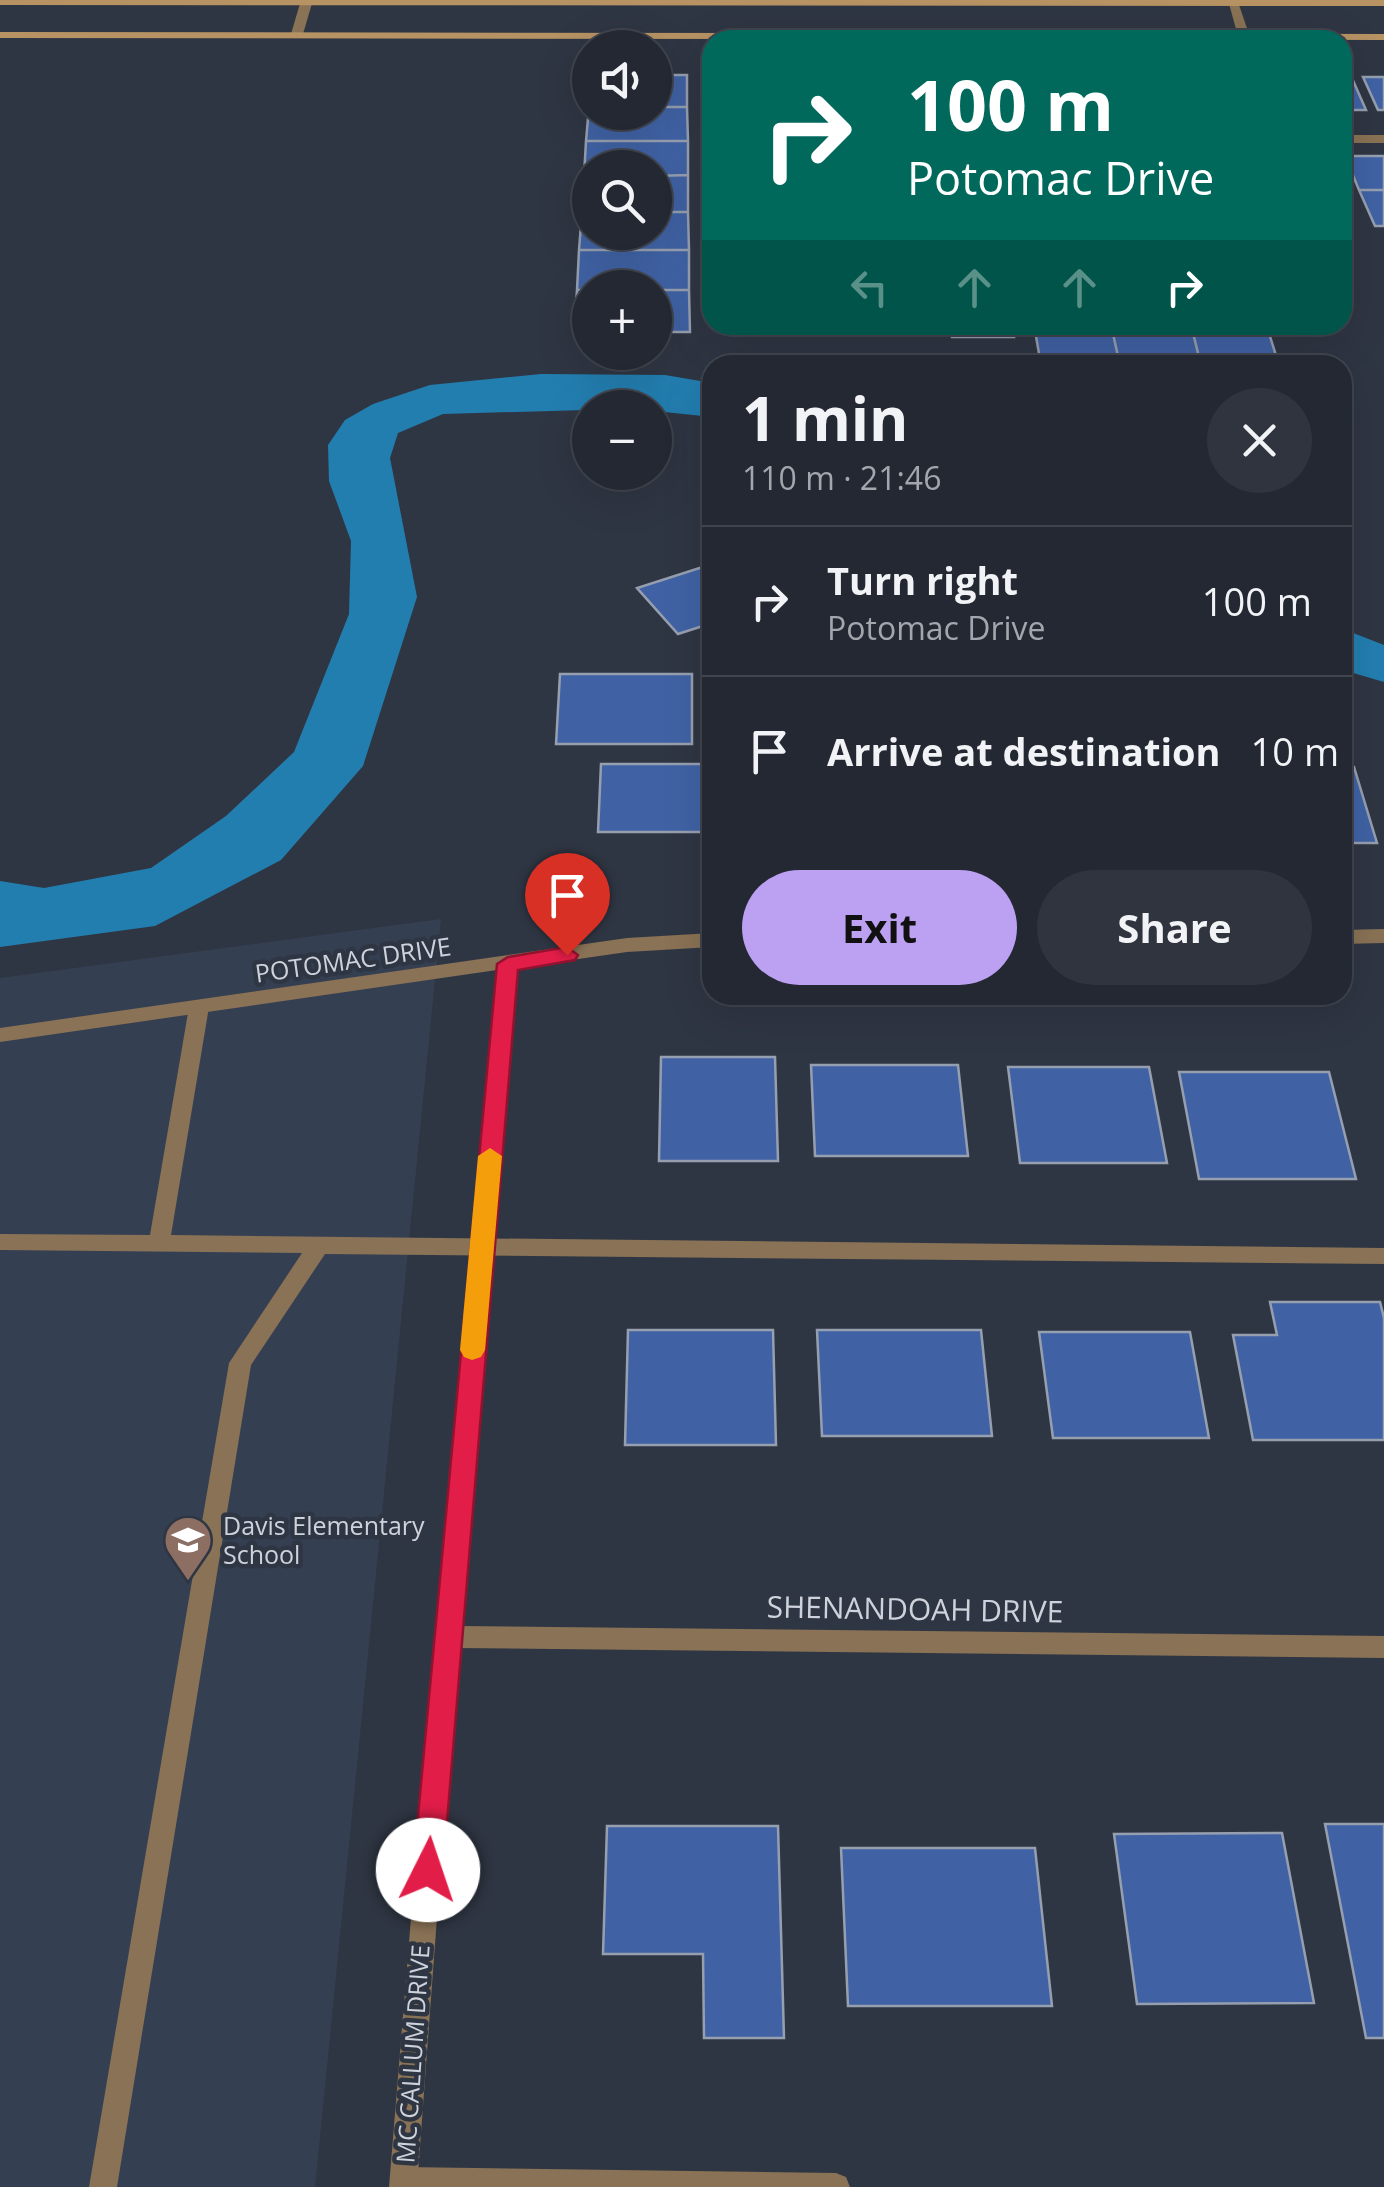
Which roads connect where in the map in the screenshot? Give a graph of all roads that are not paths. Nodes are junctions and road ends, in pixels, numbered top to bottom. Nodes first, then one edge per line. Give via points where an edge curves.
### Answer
1 (306, 1) edge
2 (0, 2) edge
3 (1232, 2) junction
4 (1384, 3) edge
5 (1241, 30) edge
6 (297, 34) junction
7 (0, 35) edge
8 (702, 36) edge
9 (1352, 37) edge
10 (1384, 37) edge
11 (1352, 139) edge
12 (1384, 139) edge
13 (1352, 936) edge
14 (1384, 936) edge
15 (702, 941) edge
16 (508, 964) junction
17 (199, 1007) junction
18 (0, 1034) edge
19 (0, 1242) edge
20 (158, 1244) junction
21 (319, 1246) junction
22 (482, 1248) junction
23 (1384, 1256) edge
24 (446, 1637) junction
25 (1384, 1648) edge
26 (403, 2184) edge
27 (103, 2187) edge
28 (836, 2187) edge

1 - 2 main road
1 - 3 main road
1 - 6 street
3 - 4 main road
3 - 5 street
6 - 7 main road
6 - 8 main road
9 - 10 main road
11 - 12 street
13 - 14 street
15 - 16 street, POTOMAC DRIVE
16 - 17 street, POTOMAC DRIVE
16 - 22 street, MC CALLUM DRIVE
17 - 18 street, POTOMAC DRIVE
17 - 20 street
19 - 20 street
20 - 21 street
21 - 22 street
21 - 27 street via 240,1363
22 - 23 street
22 - 24 street, MC CALLUM DRIVE
24 - 25 street, SHENANDOAH DRIVE
24 - 26 street, MC CALLUM DRIVE
26 - 28 street

